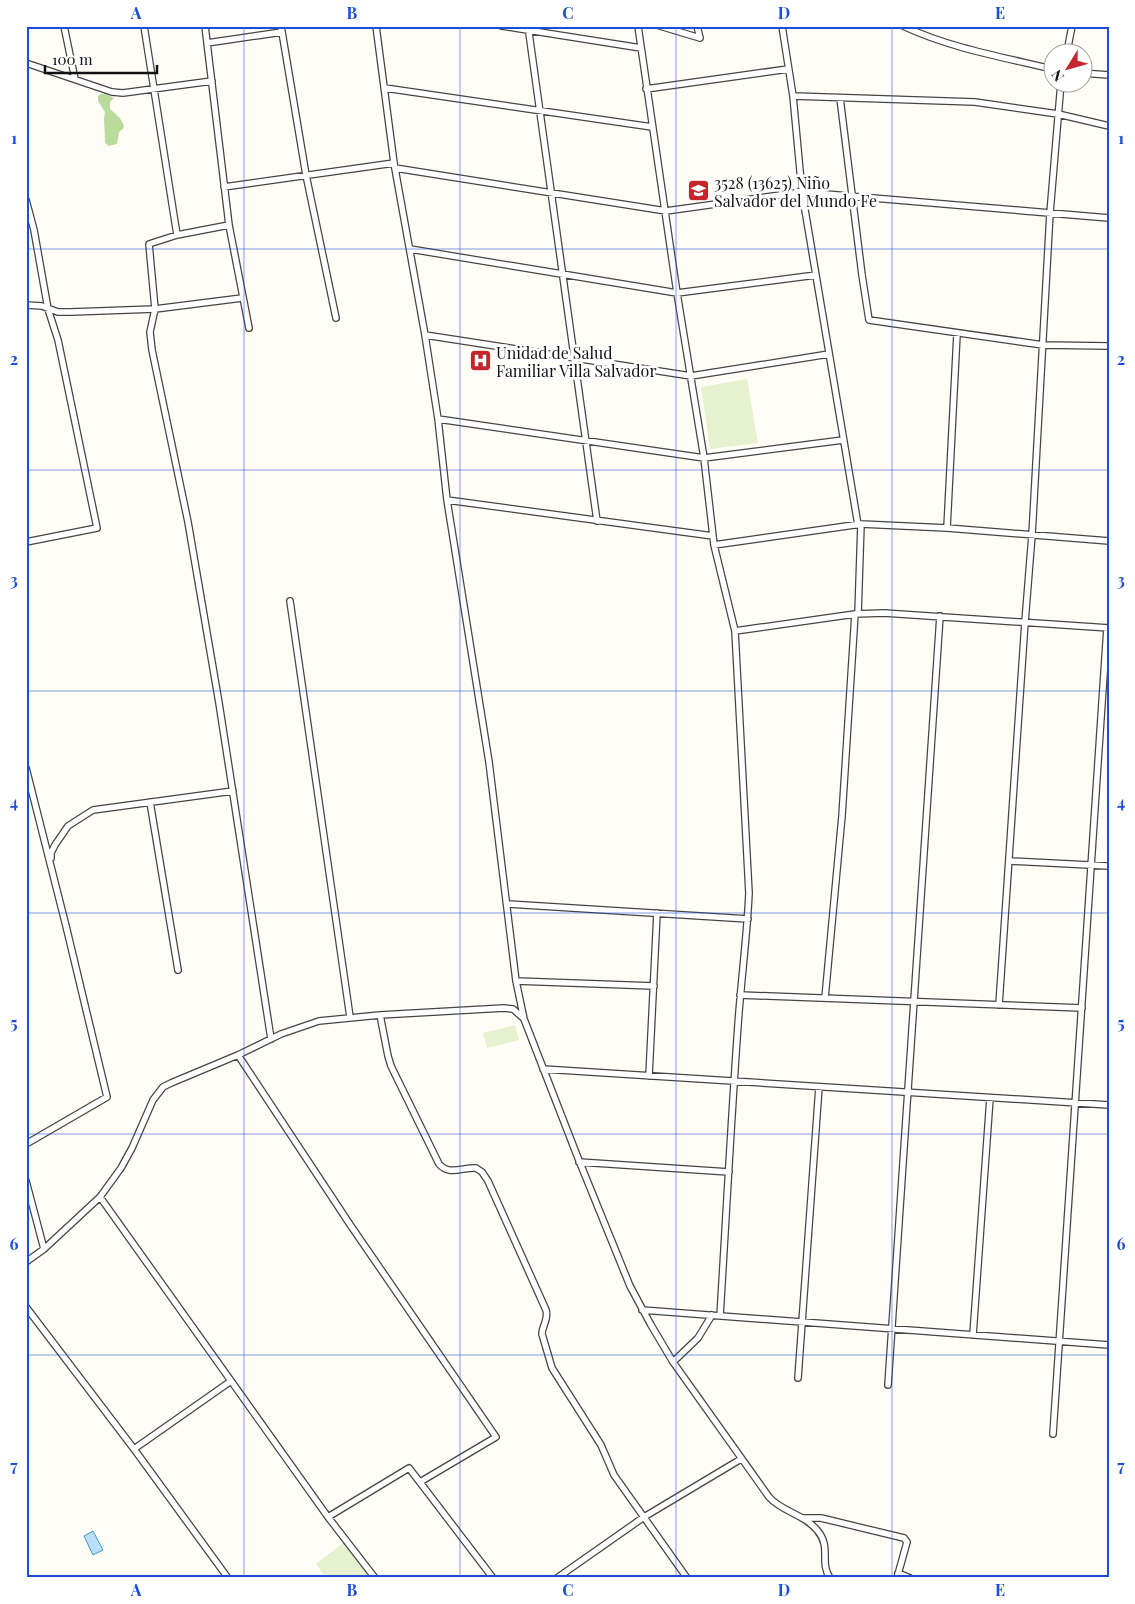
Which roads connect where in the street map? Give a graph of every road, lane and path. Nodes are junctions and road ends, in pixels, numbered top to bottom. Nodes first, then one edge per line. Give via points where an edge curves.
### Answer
1 (64, 26) edge
2 (144, 26) edge
3 (204, 26) edge
4 (376, 26) edge
5 (502, 26) edge
6 (638, 26) edge
7 (660, 26) edge
8 (698, 26) edge
9 (782, 26) edge
10 (903, 26) edge
11 (1072, 26) edge
12 (528, 28) edge
13 (282, 29) edge
14 (1069, 42) edge
15 (207, 43) junction
16 (641, 48) junction
17 (26, 63) edge
18 (1042, 67) edge
19 (788, 69) junction
20 (1092, 74) edge
21 (1109, 75) edge
22 (75, 79) junction
23 (212, 81) junction
24 (385, 88) junction
25 (155, 89) junction
26 (646, 89) junction
27 (1060, 92) edge
28 (793, 96) junction
29 (840, 98) junction
30 (540, 110) junction
31 (1058, 114) junction
32 (1109, 126) edge
33 (652, 127) junction
34 (394, 165) junction
35 (306, 175) junction
36 (224, 187) junction
37 (550, 192) junction
38 (802, 192) junction
39 (852, 197) junction
40 (26, 200) edge
41 (666, 211) junction
42 (1050, 213) junction
43 (1109, 218) edge
44 (229, 224) junction
45 (178, 235) junction
46 (410, 249) junction
47 (563, 274) junction
48 (816, 275) junction
49 (677, 293) junction
50 (242, 298) junction
51 (26, 305) edge
52 (48, 309) junction
53 (155, 309) junction
54 (336, 318) dead end
55 (249, 328) dead end
56 (957, 334) junction
57 (424, 335) junction
58 (1043, 345) junction
59 (1109, 346) edge
60 (829, 354) junction
61 (573, 358) junction
62 (691, 376) junction
63 (438, 418) junction
64 (843, 440) junction
65 (586, 441) junction
66 (704, 458) junction
67 (447, 500) junction
68 (597, 521) junction
69 (860, 525) junction
70 (947, 528) junction
71 (1032, 535) junction
72 (713, 536) junction
73 (1109, 541) edge
74 (26, 542) edge
75 (714, 545) junction
76 (290, 601) dead end
77 (857, 614) junction
78 (940, 616) junction
79 (1025, 622) junction
80 (1108, 628) edge
81 (734, 631) junction
82 (26, 768) edge
83 (233, 791) junction
84 (150, 802) junction
85 (1009, 861) junction
86 (50, 863) junction
87 (1091, 866) junction
88 (1109, 866) edge
89 (508, 904) junction
90 (658, 913) junction
91 (748, 919) junction
92 (178, 970) dead end
93 (516, 981) junction
94 (654, 986) junction
95 (740, 995) junction
96 (825, 998) junction
97 (914, 1002) junction
98 (999, 1005) junction
99 (1082, 1008) junction
100 (380, 1015) junction
101 (350, 1017) junction
102 (524, 1019) junction
103 (271, 1038) junction
104 (238, 1055) junction
105 (543, 1069) junction
106 (649, 1076) junction
107 (734, 1082) junction
108 (819, 1087) junction
109 (908, 1093) junction
110 (990, 1098) junction
111 (1076, 1103) junction
112 (1109, 1105) edge
113 (26, 1144) edge
114 (579, 1162) junction
115 (729, 1172) junction
116 (26, 1181) edge
117 (100, 1197) junction
118 (44, 1250) junction
119 (26, 1262) edge
120 (26, 1307) edge
121 (642, 1310) junction
122 (712, 1315) junction
123 (720, 1316) junction
124 (802, 1322) junction
125 (892, 1329) junction
126 (973, 1335) junction
127 (1060, 1342) junction
128 (1109, 1345) edge
129 (673, 1362) junction
130 (798, 1378) dead end
131 (231, 1381) junction
132 (888, 1385) dead end
133 (1054, 1434) dead end
134 (134, 1449) junction
135 (741, 1459) junction
136 (420, 1482) junction
137 (328, 1517) junction
138 (644, 1517) junction
139 (801, 1518) junction
140 (898, 1576) edge
141 (228, 1578) edge
142 (375, 1578) edge
143 (494, 1578) edge
144 (557, 1578) edge
145 (687, 1578) edge
146 (830, 1578) edge
147 (910, 1578) edge

1 - 22 street
2 - 25 street
3 - 15 street
4 - 24 street
5 - 12 street
6 - 16 street
7 - 8 street via 700,38
9 - 19 street
10 - 18 street via 968,49
11 - 14 street
12 - 16 street
12 - 30 street
13 - 15 street
13 - 35 street
15 - 23 street
16 - 26 street
17 - 22 street
19 - 26 street
19 - 28 street
20 - 21 street
22 - 25 street via 112,92
23 - 25 street
23 - 36 street
24 - 30 street
24 - 34 street
25 - 45 street
26 - 33 street
27 - 31 street
28 - 29 street
28 - 38 street
29 - 31 street via 975,102
29 - 39 street
30 - 33 street
30 - 37 street
31 - 32 street
31 - 42 street
33 - 41 street
34 - 35 street
34 - 37 street
34 - 46 street
35 - 36 street
35 - 54 street
36 - 44 street
37 - 41 street
37 - 47 street
38 - 39 street
38 - 41 street
38 - 48 street
39 - 42 street
39 - 56 street via 869,320
40 - 52 street
41 - 49 street
42 - 43 street
42 - 58 street
44 - 45 street
44 - 50 street
45 - 53 street via 149,244
46 - 47 street
46 - 57 street
47 - 49 street
47 - 61 street
48 - 49 street
48 - 60 street
49 - 62 street
50 - 53 street
50 - 55 street
51 - 52 street
52 - 53 street via 71,312
52 - 74 street via 58,340 96,528
53 - 83 street via 150,332 152,350 188,522
56 - 58 street
56 - 70 street
57 - 61 street
57 - 63 street
58 - 59 street
58 - 71 street
60 - 62 street
60 - 64 street
61 - 62 street
61 - 65 street
62 - 66 street
63 - 65 street
63 - 67 street
64 - 66 street
64 - 69 street
65 - 66 street
65 - 68 street
66 - 72 street
67 - 68 street
67 - 89 street
68 - 72 street
69 - 70 street
69 - 75 street
69 - 77 street
70 - 71 street
71 - 73 street
71 - 79 street
72 - 75 street
75 - 81 street
76 - 101 street
77 - 78 street
77 - 81 street
77 - 96 street
78 - 79 street
78 - 97 street
79 - 80 street
79 - 85 street
80 - 87 street
81 - 91 street
82 - 86 street
83 - 84 street
83 - 103 street
84 - 86 street via 93,810 80,817 68,826 55,845
84 - 92 street
85 - 87 street
85 - 98 street
86 - 113 street via 107,1097
87 - 88 street
87 - 99 street
89 - 90 street
89 - 93 street
90 - 91 street
90 - 94 street
91 - 95 street
93 - 94 street
93 - 102 street
94 - 106 street
95 - 96 street
95 - 107 street
96 - 97 street
97 - 98 street
97 - 109 street
98 - 99 street
99 - 111 street
100 - 101 street
100 - 102 street via 504,1008 518,1012
100 - 138 street via 391,1066 439,1164 448,1171 476,1168 488,1181 546,1310 542,1334 552,1368 602,1446 614,1475
101 - 103 street via 319,1021
102 - 105 street
103 - 104 street
104 - 117 street via 171,1082 157,1093 124,1161
104 - 136 street via 496,1438
105 - 106 street
105 - 114 street
106 - 107 street
107 - 108 street
107 - 115 street
108 - 109 street
108 - 124 street
109 - 110 street
109 - 125 street
110 - 111 street
110 - 126 street
111 - 112 street
111 - 127 street
114 - 115 street
114 - 121 street
115 - 123 street
116 - 118 street
117 - 118 street
117 - 131 street
118 - 119 street
120 - 134 street
121 - 122 street
121 - 129 street
122 - 123 street
122 - 129 street via 698,1338
123 - 124 street
124 - 125 street
124 - 130 street
125 - 126 street
125 - 132 street
126 - 127 street
127 - 128 street
127 - 133 street
129 - 135 street
131 - 134 street
131 - 137 street
134 - 141 street
135 - 138 street
135 - 139 street via 773,1502
136 - 137 street via 410,1468
136 - 143 street
137 - 142 street
138 - 144 street
138 - 145 street
139 - 140 street via 820,1518 904,1538 907,1542
139 - 146 street via 821,1535
140 - 147 street

